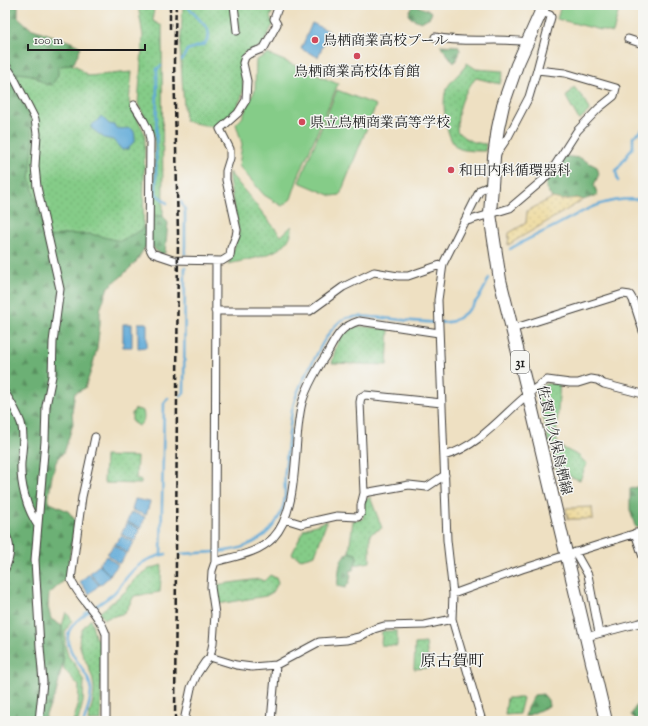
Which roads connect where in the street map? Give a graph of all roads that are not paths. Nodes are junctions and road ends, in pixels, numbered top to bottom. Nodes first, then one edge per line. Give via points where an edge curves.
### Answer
1 (234, 5) edge
2 (279, 5) edge
3 (543, 8) edge
4 (237, 31) dead end
5 (434, 37) dead end
6 (628, 39) dead end
7 (528, 42) junction
8 (643, 44) edge
9 (5, 64) edge
10 (537, 70) junction
11 (134, 105) dead end
12 (494, 156) junction
13 (492, 185) junction
14 (490, 214) junction
15 (464, 222) junction
16 (216, 261) junction
17 (443, 264) junction
18 (215, 311) junction
19 (512, 329) junction
20 (643, 331) edge
21 (439, 332) junction
22 (5, 393) edge
23 (528, 393) junction
24 (643, 394) edge
25 (442, 403) junction
26 (5, 404) edge
27 (5, 429) edge
28 (95, 437) dead end
29 (444, 456) junction
30 (445, 475) junction
31 (364, 493) junction
32 (285, 519) junction
33 (38, 524) junction
34 (643, 531) edge
35 (635, 533) junction
36 (5, 534) edge
37 (571, 553) junction
38 (643, 557) edge
39 (214, 560) junction
40 (5, 569) edge
41 (454, 594) junction
42 (452, 619) junction
43 (643, 622) edge
44 (599, 632) junction
45 (586, 637) junction
46 (210, 657) junction
47 (276, 665) junction
48 (38, 721) edge
49 (106, 721) edge
50 (184, 721) edge
51 (271, 721) edge
52 (482, 721) edge
53 (606, 721) edge

1 - 4 street
2 - 16 street via 274,19 277,24 264,48 245,57 243,63 247,81 246,100 238,113 220,129 230,149 226,180 237,230 230,256 222,261
3 - 7 main road, 佐賀川久保鳥栖線 / 31
3 - 10 street via 551,17
5 - 7 street via 448,40
6 - 8 street
7 - 12 main road, 佐賀川久保鳥栖線 / 31 via 505,99
9 - 33 street via 35,119 37,187 60,289 53,342 52,376 46,406
10 - 12 street via 529,97 508,137
10 - 14 street via 565,73 616,88 614,96 577,131 543,180 510,208
11 - 16 street via 148,129 150,140 149,247 152,253 172,260
12 - 13 main road, 佐賀川久保鳥栖線 / 31
13 - 14 main road, 佐賀川久保鳥栖線 / 31
13 - 15 street via 480,190
14 - 15 street
14 - 19 main road, 佐賀川久保鳥栖線 / 31 via 500,280
15 - 17 street
16 - 18 street
17 - 18 street via 408,276 374,272 343,287 310,311
17 - 21 street via 438,300
18 - 39 street
19 - 20 street via 622,294 630,295 633,300
19 - 23 main road, 佐賀川久保鳥栖線 / 31
21 - 25 street
21 - 32 street via 358,321 340,331 302,402 290,502
22 - 33 street via 21,422 21,482
23 - 24 street via 547,380 578,383 591,379
23 - 29 street via 481,436 456,452
23 - 37 main road, 佐賀川久保鳥栖線 / 31
25 - 29 street
25 - 31 street via 365,395 361,397
26 - 27 street
28 - 49 street via 82,497 71,580 76,591 100,620 106,634
29 - 30 street
30 - 31 street via 427,487 409,485
30 - 41 street via 447,548
31 - 32 street via 362,513 358,517 337,516 300,524
32 - 39 street via 273,538 260,549
33 - 48 street via 35,560 43,682
34 - 35 street
35 - 37 street
35 - 38 street
36 - 40 street via 9,554
37 - 41 street
37 - 44 street via 588,575
37 - 45 main road, 佐賀川久保鳥栖線 / 31
39 - 46 street via 211,588 215,627
41 - 42 street
42 - 47 street via 425,625 384,626 359,637 319,642
42 - 52 street
43 - 44 street
44 - 45 street
45 - 53 main road, 佐賀川久保鳥栖線 / 31
46 - 47 street via 252,667
46 - 50 street via 197,674 191,688
47 - 51 street

